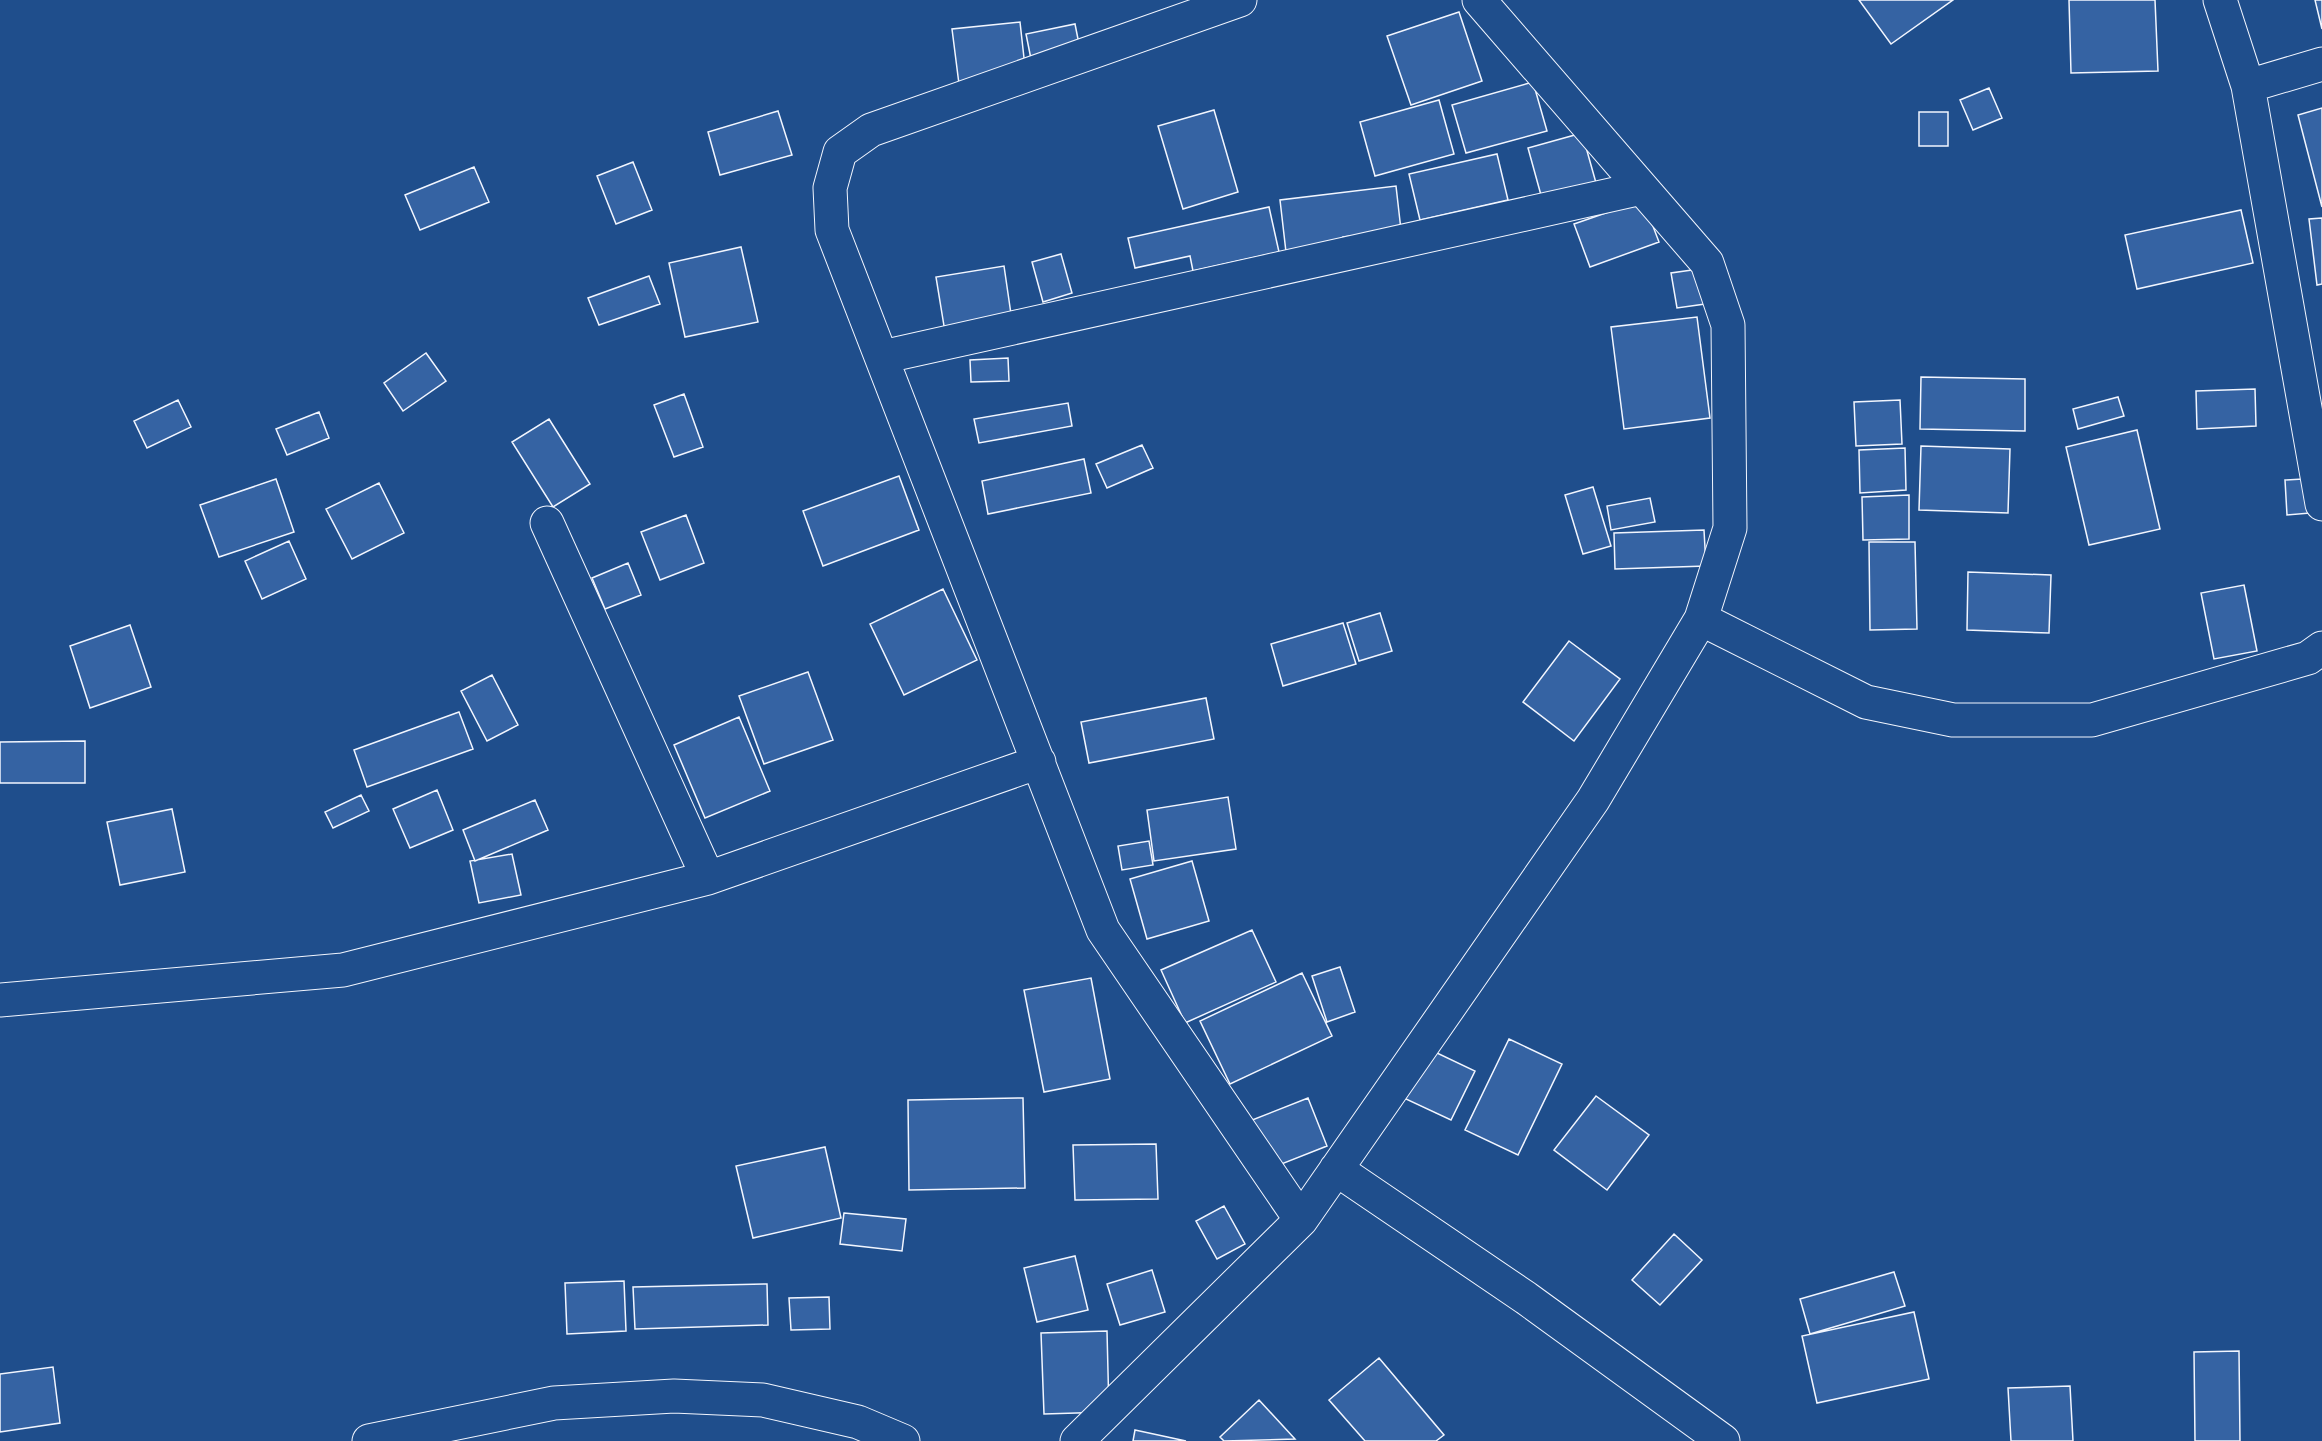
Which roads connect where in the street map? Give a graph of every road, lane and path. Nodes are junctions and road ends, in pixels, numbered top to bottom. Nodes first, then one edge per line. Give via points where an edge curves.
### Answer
1 (1240, 0) edge
2 (1479, 0) edge
3 (2220, 0) edge
4 (2322, 64) edge
5 (2248, 86) junction
6 (1642, 188) junction
7 (882, 357) junction
8 (2322, 504) edge
9 (547, 524) dead end
10 (1701, 619) junction
11 (2322, 648) edge
12 (1039, 762) junction
13 (708, 878) junction
14 (0, 1000) edge
15 (1336, 1169) junction
16 (1301, 1220) junction
17 (426, 1435) edge
18 (369, 1441) edge
19 (903, 1441) edge
20 (1077, 1441) edge
21 (1723, 1441) edge

1 - 7 street via 871,130 840,152 830,188 832,230
2 - 6 street
3 - 5 street
4 - 5 street
5 - 8 street
6 - 7 street
6 - 10 street via 1707,263 1728,325 1730,528
7 - 12 street
9 - 13 street
10 - 11 street via 1866,702 1953,720 2092,720 2308,658
10 - 15 street via 1593,800
12 - 13 street
12 - 16 street via 1104,930
13 - 14 street via 343,970
15 - 16 street
15 - 21 street via 1526,1298
16 - 20 street
17 - 18 street
17 - 19 street via 554,1403 674,1396 763,1400 858,1422

